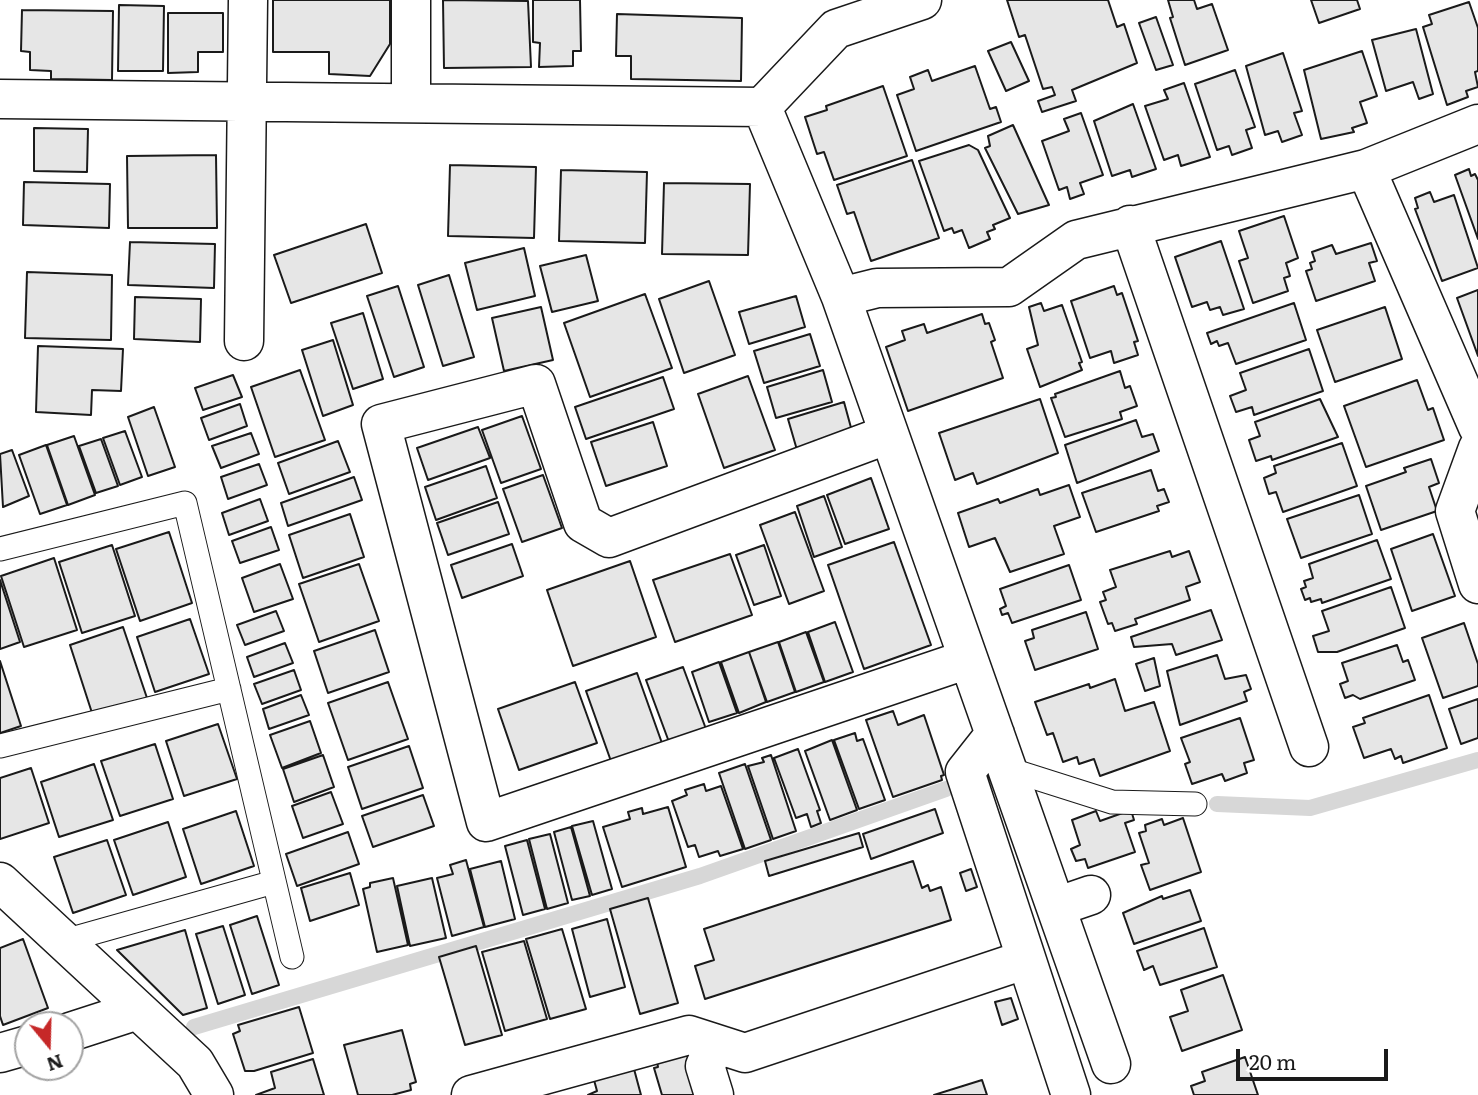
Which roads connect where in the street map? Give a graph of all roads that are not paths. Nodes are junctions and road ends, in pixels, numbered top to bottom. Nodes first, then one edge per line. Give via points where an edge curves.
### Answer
1 (248, 0) edge
2 (411, 0) edge
3 (922, 0) edge
4 (0, 99) edge
5 (247, 102) junction
6 (411, 103) junction
7 (762, 107) junction
8 (1478, 124) edge
9 (1366, 169) junction
10 (1130, 225) junction
11 (841, 297) junction
12 (244, 341) dead end
13 (1478, 427) edge
14 (889, 434) junction
15 (1478, 449) edge
16 (0, 550) edge
17 (1478, 584) edge
18 (968, 659) junction
19 (229, 690) junction
20 (0, 746) edge
21 (1309, 747) dead end
22 (1001, 751) junction
23 (1195, 804) dead end
24 (0, 881) edge
25 (274, 882) junction
26 (64, 941) junction
27 (292, 957) dead end
28 (1024, 960) junction
29 (138, 1010) junction
30 (84, 1027) edge
31 (716, 1044) junction
32 (1111, 1064) dead end
33 (558, 1084) edge
34 (214, 1095) edge
35 (471, 1095) edge
36 (714, 1095) edge
37 (1071, 1095) edge

1 - 5 street
2 - 6 street
3 - 7 street via 836,29
4 - 5 street
5 - 6 street
5 - 12 street
6 - 7 street
7 - 11 street
8 - 9 street
9 - 10 street
9 - 13 street
10 - 11 street via 1076,240 1009,287 877,288
10 - 21 street
11 - 14 street
14 - 18 street
14 - 18 street via 609,538 583,523 536,384 381,424 486,822
15 - 17 street via 1455,511
16 - 19 lane via 185,503
18 - 22 street
19 - 20 lane
19 - 25 lane
22 - 23 lane via 1112,802
22 - 28 street via 965,772
22 - 32 street via 1073,901
24 - 26 street
25 - 26 lane
25 - 27 lane
26 - 29 street
28 - 31 street via 745,1053
28 - 37 street
29 - 30 street
29 - 34 street via 195,1063
31 - 33 street via 689,1035
31 - 36 street via 705,1066
33 - 35 street

